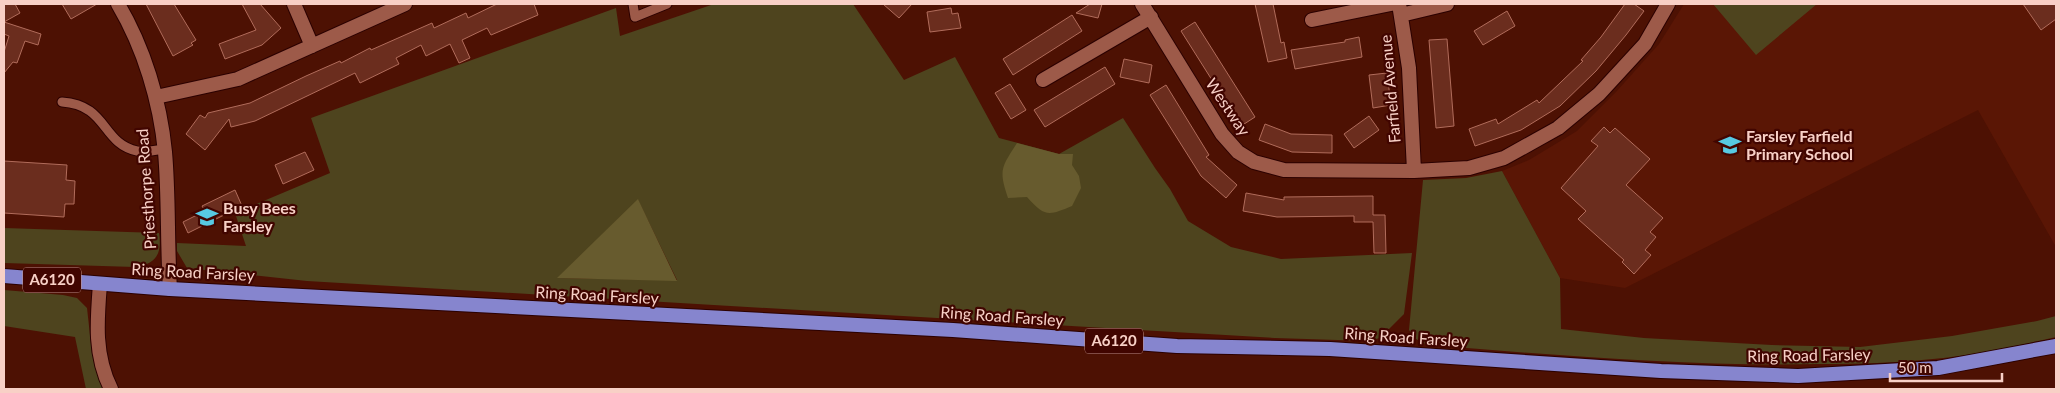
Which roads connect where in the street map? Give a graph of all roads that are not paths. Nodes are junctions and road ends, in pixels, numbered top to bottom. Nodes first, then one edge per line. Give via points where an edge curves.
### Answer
1 (118, 4) edge
2 (294, 4) edge
3 (405, 4) edge
4 (633, 4) edge
5 (667, 4) edge
6 (1142, 4) edge
7 (1391, 4) edge
8 (1447, 4) edge
9 (1668, 4) edge
10 (1400, 9) edge
11 (1150, 17) junction
12 (1312, 20) dead end
13 (312, 46) junction
14 (1043, 80) dead end
15 (156, 98) junction
16 (62, 102) dead end
17 (164, 149) junction
18 (1414, 171) junction
19 (4, 276) edge
20 (100, 284) junction
21 (170, 289) junction
22 (2056, 346) edge
23 (111, 389) edge

1 - 15 street, Priesthorpe Road via 139,46
2 - 13 street
3 - 13 street
4 - 5 lane via 635,17
6 - 11 street, Westway
7 - 12 street
8 - 10 street
9 - 18 street, Westway via 1645,44 1599,94 1558,128 1504,158 1469,168
10 - 18 street, Farfield Avenue via 1408,68
11 - 14 street
11 - 18 street, Westway via 1222,134 1238,152 1254,162 1284,170
13 - 15 street via 238,79
15 - 17 street, Priesthorpe Road
16 - 17 lane via 81,104 91,110 124,146 143,152
17 - 21 street, Priesthorpe Road
19 - 20 highway, Ring Road Farsley / A6120
20 - 21 highway, Ring Road Farsley / A6120
20 - 23 street via 96,328 99,358
21 - 22 highway, Ring Road Farsley / A6120 via 953,330 1177,346 1330,349 1530,364 1798,376 1938,368

